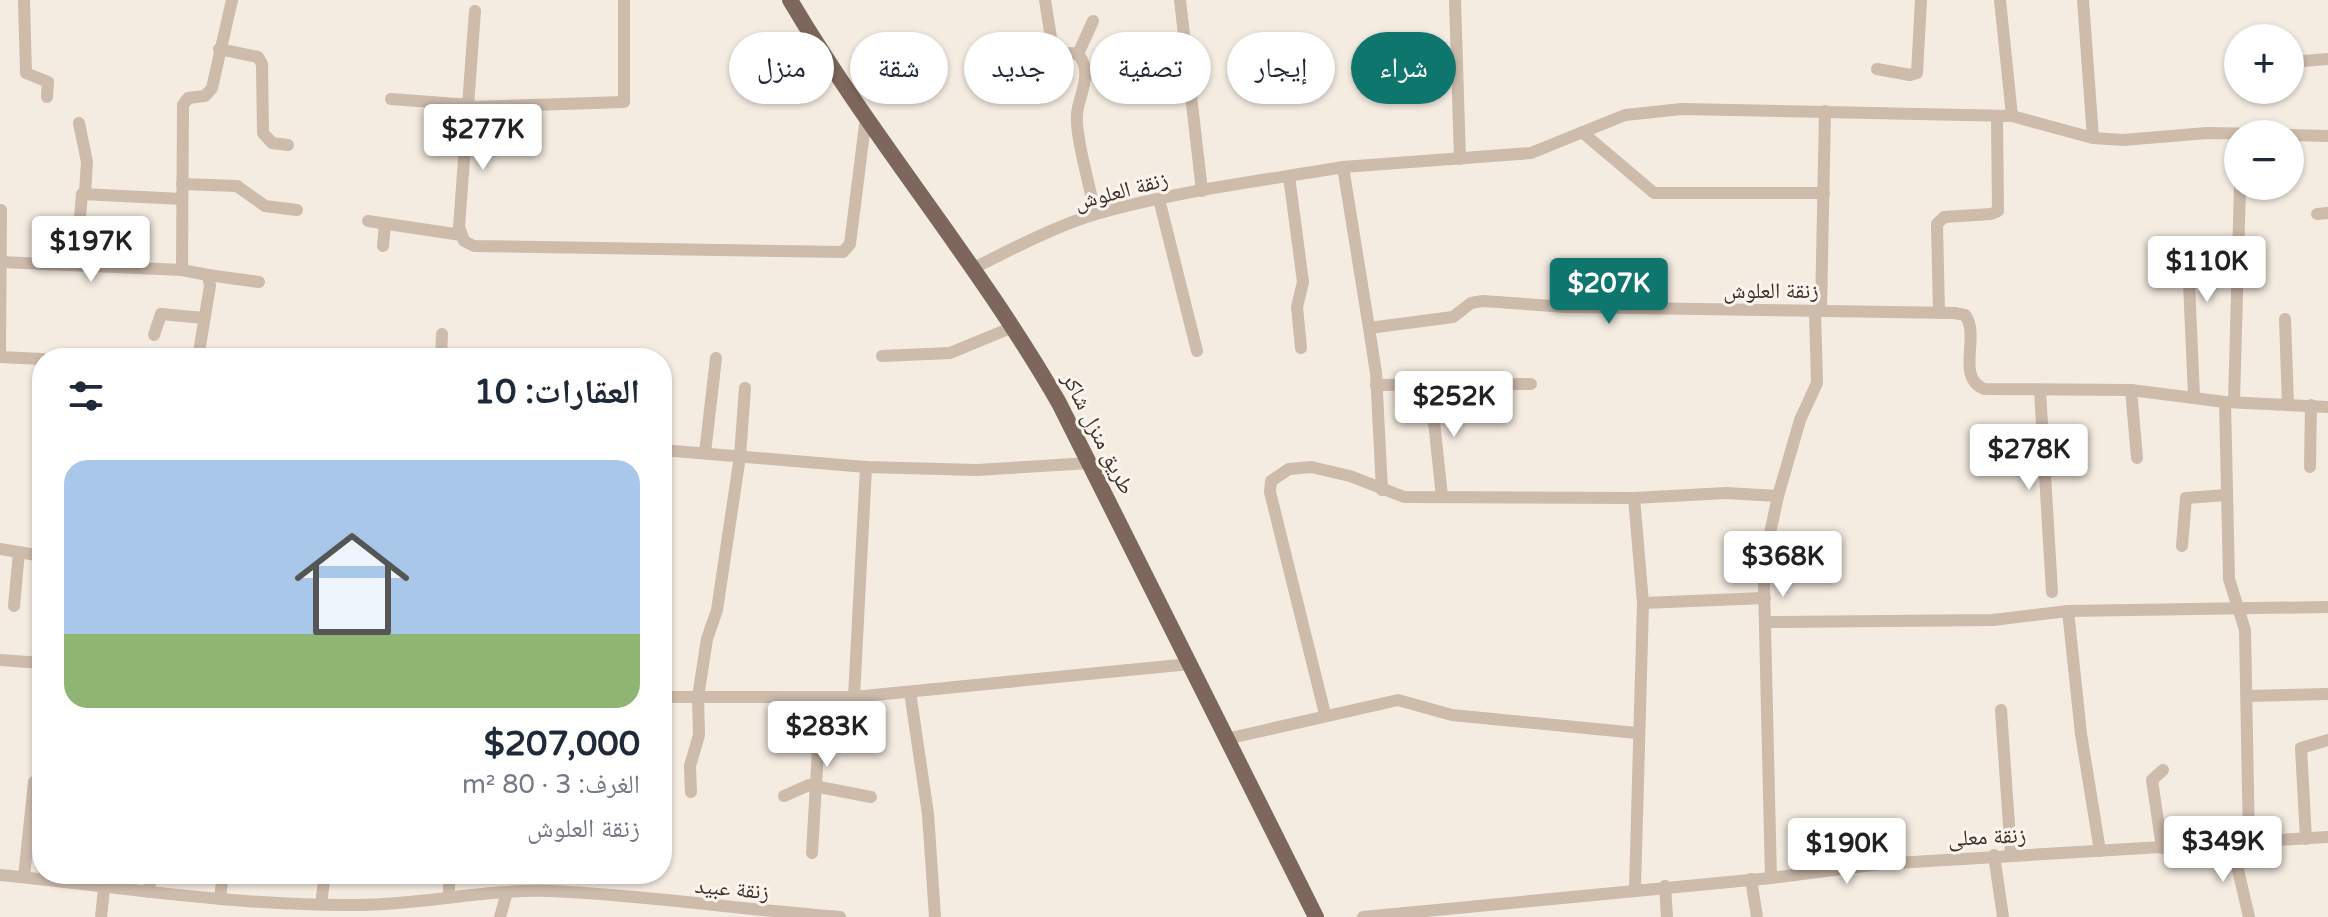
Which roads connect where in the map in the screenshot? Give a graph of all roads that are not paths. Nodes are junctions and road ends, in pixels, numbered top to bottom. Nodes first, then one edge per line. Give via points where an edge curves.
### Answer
1 (24, 0) edge
2 (232, 0) edge
3 (624, 0) edge
4 (790, 0) edge
5 (1045, 0) edge
6 (1180, 0) edge
7 (1455, 0) edge
8 (1921, 0) edge
9 (2000, 0) edge
10 (2083, 0) edge
11 (475, 11) dead end
12 (1093, 21) dead end
13 (1050, 32) edge
14 (219, 49) junction
15 (1074, 54) edge
16 (1078, 54) junction
17 (2328, 59) edge
18 (2304, 61) edge
19 (1877, 69) dead end
20 (47, 97) dead end
21 (391, 99) dead end
22 (471, 106) junction
23 (1825, 111) junction
24 (2012, 116) junction
25 (866, 117) junction
26 (1997, 117) junction
27 (79, 123) dead end
28 (1582, 132) junction
29 (2224, 135) edge
30 (2304, 135) edge
31 (2328, 136) edge
32 (2093, 138) junction
33 (288, 145) dead end
34 (1460, 159) junction
35 (1343, 167) junction
36 (1289, 176) junction
37 (182, 184) junction
38 (1202, 191) junction
39 (85, 192) junction
40 (1824, 193) junction
41 (182, 199) junction
42 (1159, 199) junction
43 (2239, 200) edge
44 (1, 210) edge
45 (297, 210) dead end
46 (1095, 214) junction
47 (368, 221) dead end
48 (385, 224) junction
49 (461, 235) junction
50 (383, 246) dead end
51 (2171, 248) dead end
52 (1, 262) edge
53 (76, 265) junction
54 (972, 269) junction
55 (182, 270) junction
56 (208, 275) junction
57 (259, 282) dead end
58 (1818, 311) junction
59 (1939, 313) junction
60 (204, 318) junction
61 (2285, 319) dead end
62 (1013, 327) junction
63 (1369, 328) junction
64 (442, 334) dead end
65 (154, 335) dead end
66 (200, 348) edge
67 (441, 348) edge
68 (1301, 348) dead end
69 (1197, 351) dead end
70 (0, 355) edge
71 (882, 356) dead end
72 (32, 358) edge
73 (716, 358) dead end
74 (1430, 384) junction
75 (1531, 384) dead end
76 (1376, 385) junction
77 (745, 388) dead end
78 (2131, 390) junction
79 (2040, 391) junction
80 (2194, 396) junction
81 (2230, 402) junction
82 (2288, 405) junction
83 (2311, 405) junction
84 (2328, 407) edge
85 (672, 451) edge
86 (705, 453) junction
87 (740, 456) junction
88 (2137, 458) dead end
89 (1090, 463) junction
90 (866, 467) junction
91 (2310, 467) dead end
92 (1382, 490) junction
93 (2227, 495) junction
94 (1778, 496) junction
95 (1442, 497) junction
96 (1634, 498) junction
97 (2182, 546) dead end
98 (0, 549) edge
99 (19, 552) junction
100 (32, 554) edge
101 (2052, 592) dead end
102 (1765, 598) junction
103 (1643, 603) junction
104 (14, 606) dead end
105 (2237, 606) junction
106 (2328, 607) edge
107 (2068, 611) junction
108 (1767, 622) junction
109 (0, 660) edge
110 (32, 662) edge
111 (1190, 664) junction
112 (910, 692) junction
113 (2328, 694) edge
114 (2247, 696) junction
115 (672, 697) edge
116 (698, 697) junction
117 (854, 697) junction
118 (821, 698) junction
119 (2001, 710) dead end
120 (1325, 714) junction
121 (1637, 733) junction
122 (1226, 739) junction
123 (2328, 740) edge
124 (2163, 770) dead end
125 (816, 785) junction
126 (691, 792) dead end
127 (784, 796) dead end
128 (871, 797) dead end
129 (32, 801) edge
130 (2328, 837) edge
131 (2306, 839) junction
132 (2249, 843) junction
133 (2232, 844) junction
134 (2162, 848) junction
135 (2100, 851) junction
136 (812, 853) dead end
137 (2011, 854) junction
138 (1994, 855) junction
139 (0, 875) edge
140 (24, 877) junction
141 (32, 877) edge
142 (1771, 878) junction
143 (1751, 879) junction
144 (88, 884) edge
145 (150, 884) edge
146 (222, 884) edge
147 (324, 884) edge
148 (449, 884) edge
149 (1665, 886) junction
150 (1635, 888) junction
151 (104, 889) junction
152 (148, 892) junction
153 (507, 892) junction
154 (449, 895) junction
155 (220, 898) junction
156 (282, 902) junction
157 (321, 904) junction
158 (358, 911) edge
159 (704, 911) edge
160 (101, 917) edge
161 (278, 917) edge
162 (500, 917) edge
163 (840, 917) edge
164 (935, 917) edge
165 (1316, 917) edge
166 (1363, 917) edge
167 (1667, 917) edge
168 (1757, 917) edge
169 (2003, 917) edge
170 (2249, 917) edge

1 - 20 street via 26,73 46,80
2 - 14 street
3 - 22 street via 624,102
4 - 25 main road, طريق منزل شاكر
5 - 13 street
6 - 38 street
7 - 34 street
8 - 19 street via 1917,73
9 - 24 street
10 - 32 street
11 - 22 street
12 - 16 street
14 - 33 street via 258,57 263,133 272,143
14 - 37 street via 210,92 188,98 183,105
15 - 16 street
16 - 46 street via 1085,90 1077,117
17 - 18 street
21 - 22 street
22 - 49 street
23 - 26 street, زنقة العلوش
23 - 28 street, زنقة العلوش via 1644,111
23 - 40 street
24 - 26 street, زنقة العلوش
24 - 32 street, زنقة العلوش
25 - 49 street via 850,244 843,252 478,247
25 - 54 main road, طريق منزل شاكر
26 - 59 street via 1998,211 1944,217 1937,224
27 - 39 street via 87,162
28 - 34 street, زنقة العلوش via 1538,151
28 - 40 street via 1654,193
29 - 32 street, زنقة العلوش
30 - 31 street
34 - 35 street, زنقة العلوش
35 - 36 street, زنقة العلوش
35 - 63 street
36 - 38 street, زنقة العلوش
36 - 68 street via 1303,282 1297,307
37 - 41 street
37 - 45 street via 237,186 265,206
38 - 42 street, زنقة العلوش
39 - 41 street
39 - 53 street via 79,200
40 - 58 street
41 - 55 street
42 - 46 street, زنقة العلوش
42 - 69 street
43 - 81 street
44 - 52 street
46 - 54 street, زنقة العلوش
47 - 48 street
48 - 49 street
48 - 50 street
51 - 80 street via 2186,254 2188,261
52 - 53 street
52 - 70 street
53 - 55 street
54 - 62 main road, طريق منزل شاكر
55 - 56 street
56 - 57 street
56 - 60 street
58 - 59 street, زنقة العلوش
58 - 63 street, زنقة العلوش via 1483,301 1453,317
58 - 94 street via 1817,383
59 - 79 street, زنقة العلوش via 1962,314 1971,323 1970,374 1977,386
60 - 65 street via 161,314
60 - 66 street
61 - 82 street
62 - 71 street via 950,353
62 - 89 main road, طريق منزل شاكر
63 - 76 street
64 - 67 street
70 - 72 street
73 - 86 street
74 - 75 street
74 - 76 street
74 - 95 street
76 - 92 street
77 - 87 street
78 - 79 street, زنقة العلوش
78 - 80 street, زنقة العلوش
78 - 88 street
79 - 101 street
80 - 81 street, زنقة العلوش
81 - 82 street, زنقة العلوش
81 - 93 street
82 - 83 street, زنقة العلوش
83 - 84 street, زنقة العلوش
83 - 91 street
85 - 86 street
86 - 87 street
87 - 90 street
87 - 116 street
89 - 90 street via 977,470
89 - 111 main road, طريق منزل شاكر
90 - 117 street
92 - 95 street via 1404,497
92 - 120 street via 1311,467 1289,469 1271,481
93 - 97 street via 2186,498
93 - 105 street via 2229,579
94 - 96 street
94 - 102 street via 1766,552
95 - 96 street
96 - 103 street
98 - 99 street
99 - 100 street
99 - 104 street
102 - 103 street
102 - 108 street
103 - 121 street
105 - 106 street
105 - 107 street
105 - 114 street via 2245,630
107 - 108 street via 1993,620
107 - 135 street
108 - 142 street
109 - 110 street
111 - 112 street
111 - 122 main road, طريق منزل شاكر
112 - 117 street
112 - 164 street via 928,814
113 - 114 street
114 - 132 street
115 - 116 street
116 - 118 street
116 - 126 street
117 - 118 street
118 - 125 street
119 - 137 street
120 - 121 street via 1398,700 1452,715
120 - 122 street
121 - 150 street
122 - 165 main road, طريق منزل شاكر
123 - 131 street via 2301,748
124 - 134 street via 2152,780
125 - 127 street
125 - 128 street
125 - 136 street
129 - 140 street
130 - 131 street, زنقة معلى
131 - 132 street, زنقة معلى
132 - 133 street, زنقة معلى
133 - 134 street, زنقة معلى
133 - 170 street
134 - 135 street, زنقة معلى
135 - 137 street, زنقة معلى
137 - 138 street, زنقة معلى
138 - 142 street, زنقة معلى
138 - 169 street
139 - 140 street, زنقة عبيد
140 - 141 street, زنقة عبيد
142 - 143 street, زنقة معلى
143 - 149 street, زنقة معلى
143 - 168 street
144 - 151 street, زنقة عبيد
145 - 152 street
146 - 155 street
147 - 157 street
148 - 154 street
149 - 150 street, زنقة معلى
149 - 167 street
150 - 166 street, زنقة معلى
151 - 152 street, زنقة عبيد
151 - 160 street
152 - 155 street, زنقة عبيد
153 - 154 street, زنقة عبيد
153 - 159 street, زنقة عبيد via 550,891
153 - 162 street
154 - 158 street, زنقة عبيد
155 - 156 street, زنقة عبيد
156 - 157 street, زنقة عبيد
156 - 161 street
157 - 158 street, زنقة عبيد
159 - 163 street, زنقة عبيد

